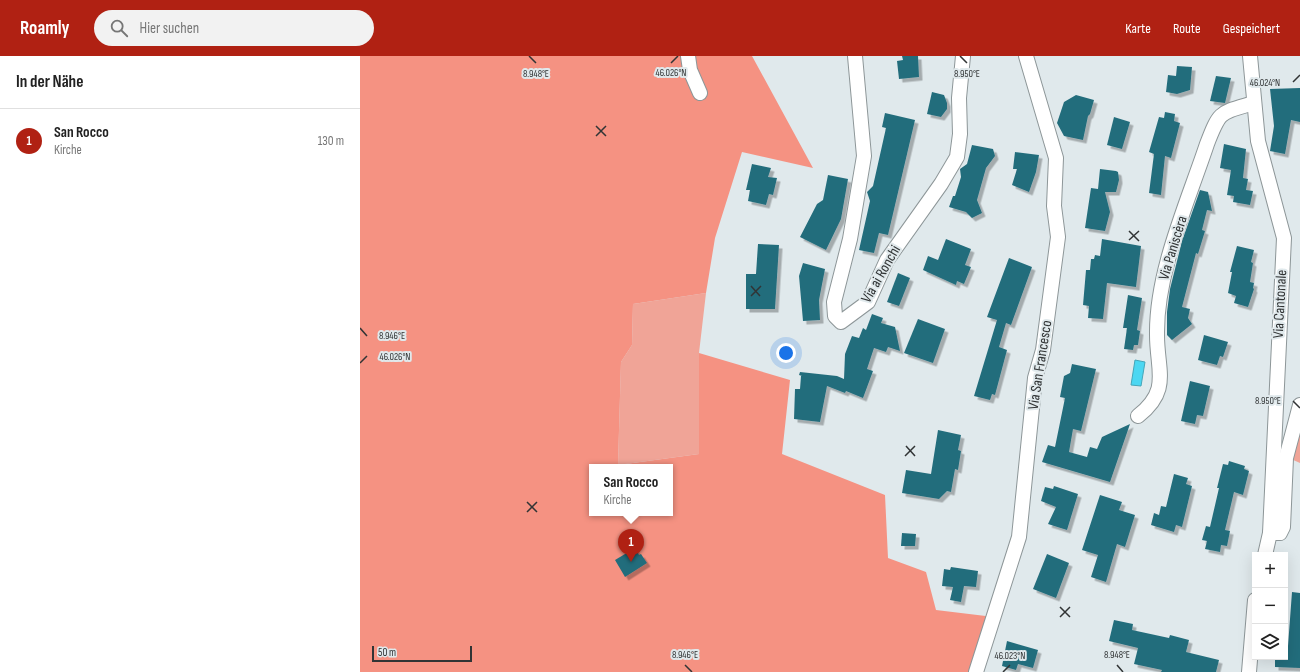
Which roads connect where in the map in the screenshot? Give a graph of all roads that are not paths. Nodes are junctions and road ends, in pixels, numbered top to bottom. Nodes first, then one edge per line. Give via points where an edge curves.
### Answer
1 (688, 56) edge
2 (855, 56) edge
3 (963, 56) edge
4 (1026, 56) edge
5 (1250, 56) edge
6 (700, 93) dead end
7 (1254, 103) junction
8 (1300, 405) edge
9 (1138, 416) dead end
10 (1270, 533) junction
11 (1266, 552) edge
12 (1253, 624) edge
13 (976, 672) edge
14 (1249, 672) edge

1 - 6 street via 690,70
2 - 3 street, Via ai Ronchi via 864,156 850,239 834,302 835,316 841,322 868,302 887,260 958,157 958,98
4 - 13 street, Via San Francesco via 1056,158 1054,206 1058,237 1043,350 1035,378 1019,537
5 - 7 street, Via Cantonale
7 - 9 street, Via Paniscèra via 1223,112 1214,124 1162,278 1156,335 1160,367 1159,386 1150,406
7 - 10 street, Via Cantonale via 1258,141 1284,238
8 - 10 street via 1286,458 1283,527 1280,533
10 - 11 street, Via Cantonale
12 - 14 street

